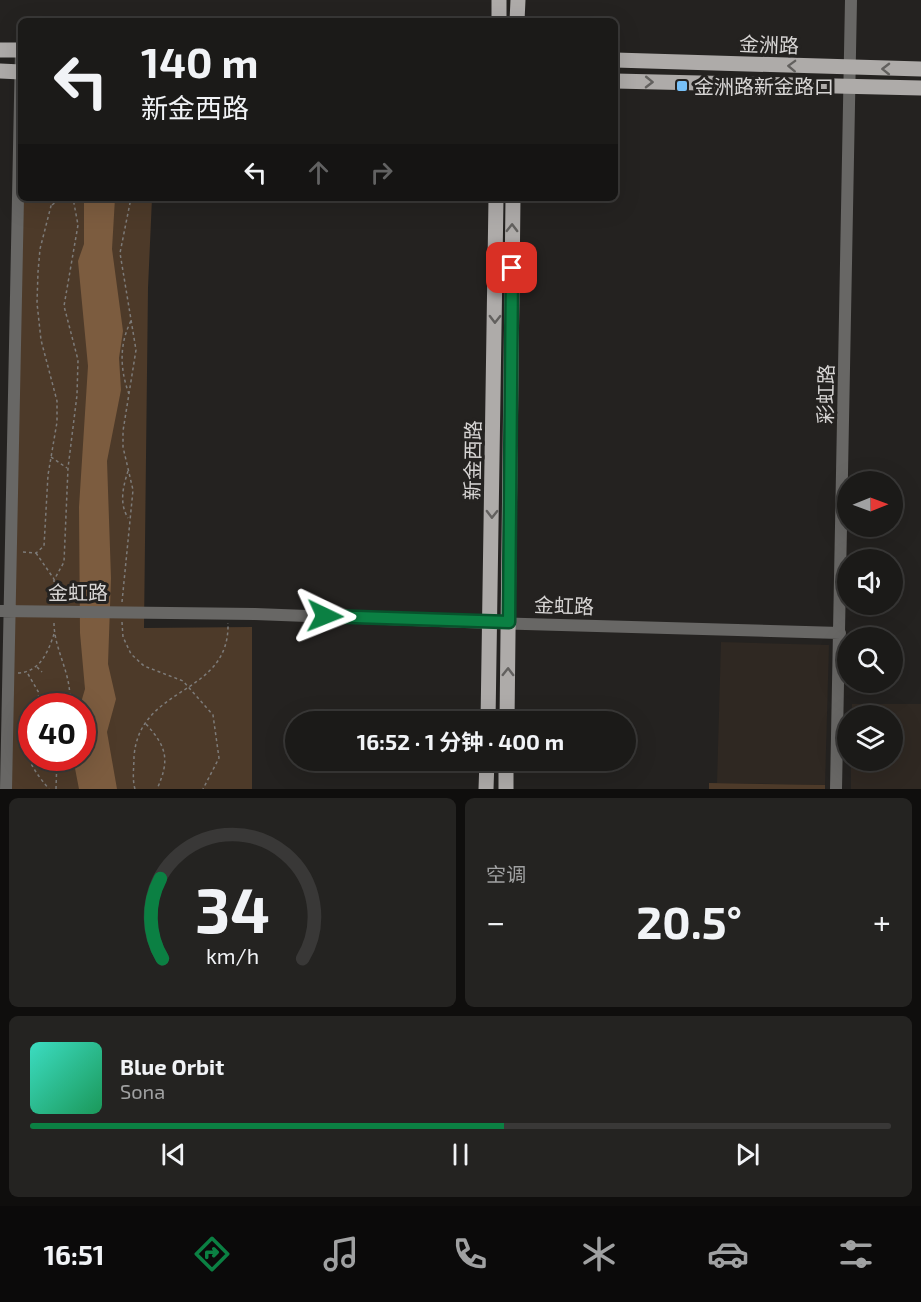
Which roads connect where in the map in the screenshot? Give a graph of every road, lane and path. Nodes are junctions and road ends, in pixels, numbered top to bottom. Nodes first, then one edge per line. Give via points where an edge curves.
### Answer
1 (499, 0) edge
2 (518, 0) edge
3 (851, 0) edge
4 (499, 18) edge
5 (517, 18) edge
6 (0, 50) edge
7 (18, 50) edge
8 (618, 60) edge
9 (850, 68) junction
10 (921, 69) edge
11 (0, 71) edge
12 (18, 72) edge
13 (618, 81) edge
14 (851, 86) junction
15 (921, 88) edge
16 (18, 168) edge
17 (52, 201) edge
18 (57, 201) edge
19 (74, 201) edge
20 (130, 201) edge
21 (496, 201) edge
22 (513, 201) edge
23 (51, 205) junction
24 (132, 320) junction
25 (129, 395) junction
26 (51, 457) junction
27 (68, 468) junction
28 (128, 470) junction
29 (129, 520) junction
30 (10, 552) junction
31 (36, 553) junction
32 (54, 580) junction
33 (5, 611) edge
34 (54, 612) junction
35 (119, 612) junction
36 (228, 613) junction
37 (509, 622) junction
38 (491, 623) junction
39 (840, 627) edge
40 (54, 633) junction
41 (837, 633) edge
42 (36, 667) junction
43 (42, 672) dead end
44 (28, 673) junction
45 (8, 674) junction
46 (190, 689) junction
47 (39, 693) edge
48 (68, 693) edge
49 (838, 693) edge
50 (488, 711) edge
51 (507, 711) edge
52 (145, 723) junction
53 (37, 771) edge
54 (57, 771) edge
55 (487, 771) edge
56 (506, 771) edge
57 (6, 789) edge
58 (49, 789) edge
59 (56, 789) edge
60 (135, 789) edge
61 (157, 789) edge
62 (203, 789) edge
63 (486, 789) edge
64 (506, 789) edge
65 (836, 789) edge

1 - 4 main road
2 - 5 main road
3 - 9 street, 彩虹路
6 - 7 main road
9 -> 8 main road, 金洲路
10 -> 9 main road, 金洲路
9 - 14 street, 彩虹路
11 - 12 main road
13 -> 14 main road, 金洲路
14 - 15 main road, 金洲路
14 - 39 street, 彩虹路
16 - 30 street
17 - 23 path
18 - 23 path
19 - 27 path via 78,225 64,306 78,360
20 - 24 path via 120,253
21 -> 38 main road, 新金西路
37 -> 22 main road, 新金西路
23 - 26 path via 40,249 37,303 41,340 57,401
24 - 25 path via 136,350
24 - 25 path via 122,355 122,374
25 - 28 path via 123,431
26 - 27 path
26 - 31 path via 47,532 44,546
27 - 32 path via 64,562
28 - 29 path via 133,490
28 - 29 path via 122,503
29 - 35 path
30 - 31 path
30 - 33 street
31 - 32 path
32 - 34 path
33 - 34 street, 金虹路
33 - 45 street
34 - 35 street, 金虹路
34 - 40 path
35 - 36 street, 金虹路
35 - 46 path via 123,637 131,654 144,666 183,681
36 - 38 street, 金虹路
36 - 46 path via 225,653 210,673
37 - 38 street, 金虹路
37 - 41 street, 金虹路
51 -> 37 main road, 新金西路
38 - 50 main road, 新金西路
40 - 42 path via 48,651
40 - 48 path via 67,674
42 - 43 path
42 - 44 path
44 - 45 path
44 - 47 path
45 - 57 street
46 - 52 path via 182,689 163,703
46 - 62 path via 213,715 218,737 219,758
49 - 65 street, 彩虹路
52 - 60 path via 135,744
52 - 61 path via 158,737 166,758
53 - 58 path
54 - 59 path
55 - 63 main road
56 - 64 main road

